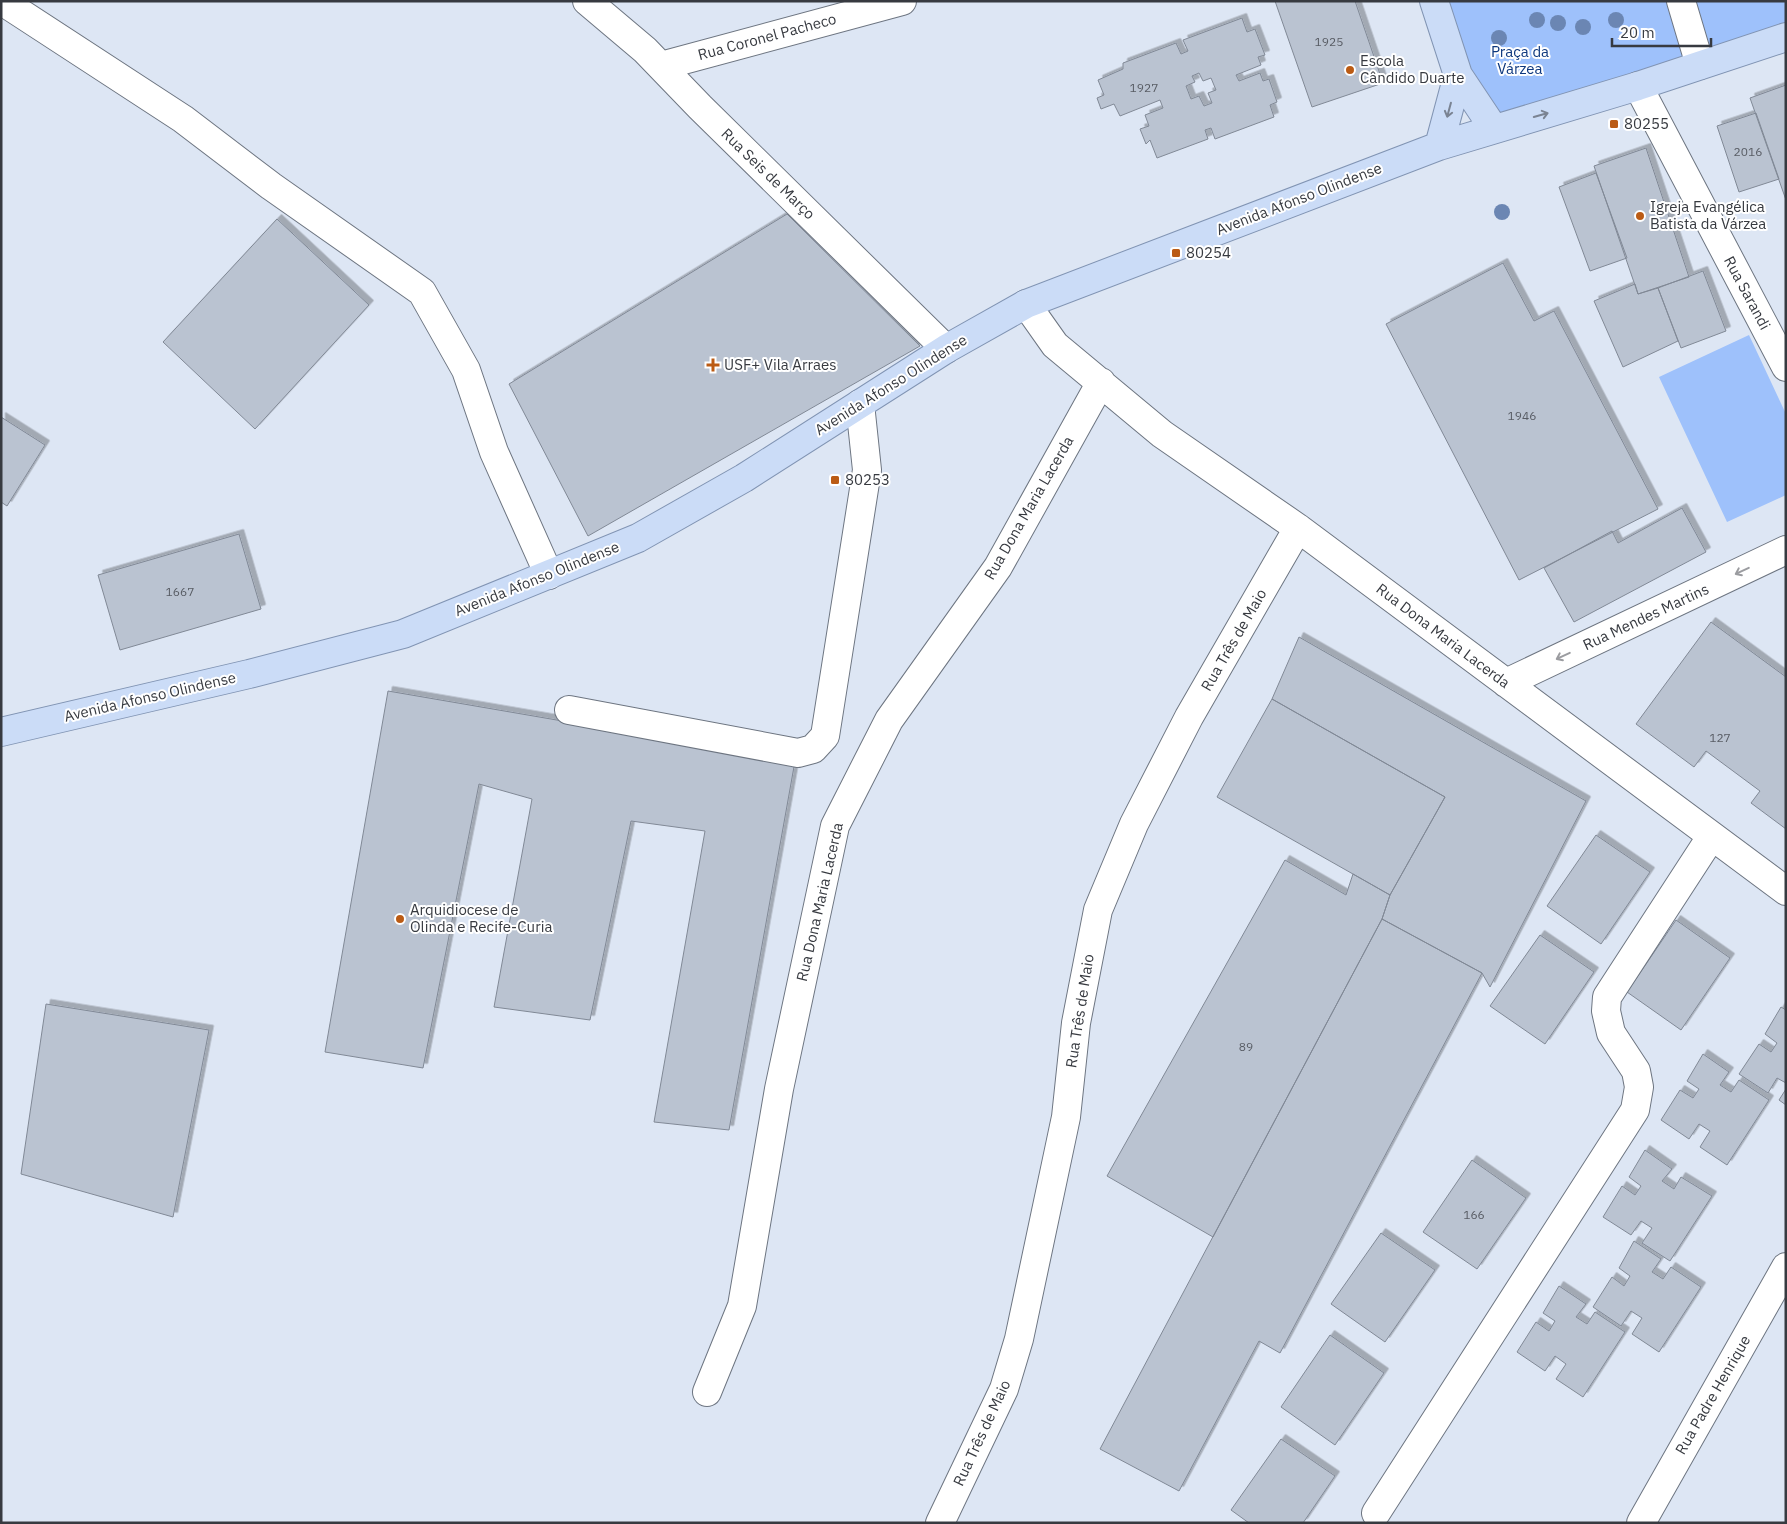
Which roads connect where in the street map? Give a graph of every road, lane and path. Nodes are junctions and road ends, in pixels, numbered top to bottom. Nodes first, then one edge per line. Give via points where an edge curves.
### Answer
1 (2, 1) edge
2 (586, 1) edge
3 (902, 1) edge
4 (1434, 1) edge
5 (1681, 1) edge
6 (1786, 37) edge
7 (1700, 65) junction
8 (661, 66) junction
9 (1458, 75) junction
10 (1638, 86) junction
11 (1494, 129) junction
12 (1439, 146) junction
13 (1026, 304) junction
14 (946, 349) junction
15 (1786, 367) edge
16 (1101, 382) junction
17 (860, 404) junction
18 (1298, 528) junction
19 (1786, 550) edge
20 (549, 575) junction
21 (1506, 683) junction
22 (569, 710) dead end
23 (1, 732) edge
24 (1711, 837) junction
25 (1786, 891) edge
26 (1786, 1268) edge
27 (707, 1392) dead end
28 (1376, 1513) dead end
29 (940, 1523) edge
30 (1641, 1523) edge

1 - 20 street via 183,119 271,186 422,292 466,370 494,452
2 - 8 street, Rua Seis de Março
3 - 8 street, Rua Coronel Pacheco
4 - 9 main road
5 - 7 street
6 - 7 main road, Avenida Afonso Olindense
7 - 10 main road, Avenida Afonso Olindense
8 - 14 street, Rua Seis de Março
9 - 11 main road
9 -> 12 main road
11 -> 10 main road, Avenida Afonso Olindense
10 - 15 street, Rua Sarandi
11 - 12 main road, Avenida Afonso Olindense
12 - 13 main road, Avenida Afonso Olindense
13 - 14 main road, Avenida Afonso Olindense
13 - 16 street, Rua Dona Maria Lacerda via 1055,345
14 - 17 main road, Avenida Afonso Olindense
16 - 18 street, Rua Dona Maria Lacerda via 1162,434
16 - 27 street, Rua Dona Maria Lacerda via 998,567 889,720 834,826 779,1089 742,1306
17 - 20 main road, Avenida Afonso Olindense via 744,478 638,538
17 - 22 street via 867,470 825,736 813,749 798,753
18 - 21 street, Rua Dona Maria Lacerda
18 - 29 street, Rua Três de Maio via 1189,717 1134,824 1098,910 1076,1023 1066,1117 1019,1339 1004,1389
19 -> 21 street, Rua Mendes Martins
20 - 23 main road, Avenida Afonso Olindense via 403,634
21 - 24 street, Rua Dona Maria Lacerda
24 - 25 street, Rua Dona Maria Lacerda
24 - 28 street via 1607,998 1611,1033 1636,1071 1639,1086 1635,1110
26 - 30 street, Rua Padre Henrique

